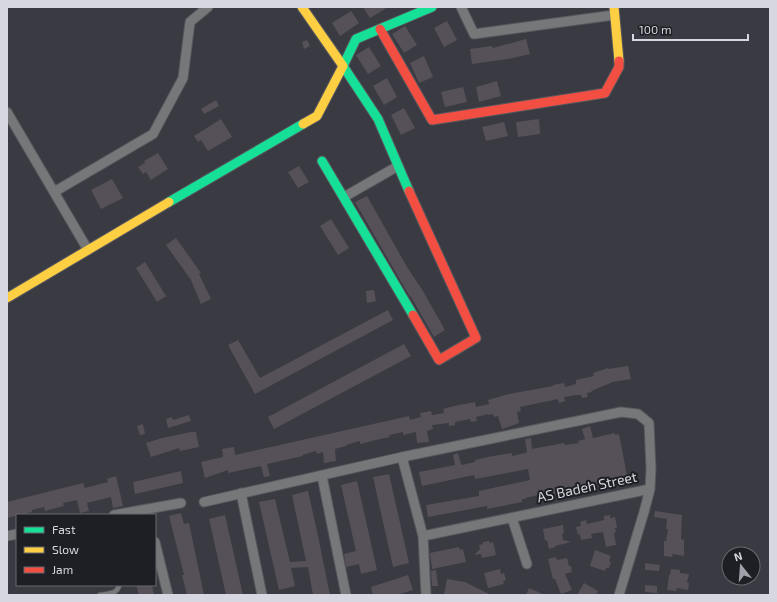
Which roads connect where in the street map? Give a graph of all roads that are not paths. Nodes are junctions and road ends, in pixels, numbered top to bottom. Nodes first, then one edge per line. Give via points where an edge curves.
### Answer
1 (208, 7) edge
2 (302, 7) edge
3 (432, 7) edge
4 (461, 7) edge
5 (614, 11) edge
6 (380, 29) junction
7 (342, 66) junction
8 (7, 112) edge
9 (322, 161) dead end
10 (398, 166) junction
11 (54, 192) junction
12 (344, 197) junction
13 (88, 250) junction
14 (7, 298) edge
15 (402, 457) junction
16 (322, 476) junction
17 (650, 488) junction
18 (241, 493) junction
19 (204, 502) dead end
20 (181, 503) dead end
21 (120, 514) edge
22 (512, 518) junction
23 (423, 536) junction
24 (156, 546) edge
25 (527, 564) dead end
26 (119, 586) edge
27 (100, 595) edge
28 (168, 595) edge
29 (262, 595) edge
30 (346, 595) edge
31 (426, 595) edge
32 (619, 595) edge

1 - 11 street via 190,22 183,78 153,134
2 - 7 street
3 - 6 street
4 - 5 street via 474,34
5 - 6 street via 619,67 605,92 432,120
6 - 7 street via 356,39
7 - 10 street via 378,119
7 - 13 street via 317,116
8 - 11 street
9 - 12 street
10 - 12 street
10 - 12 street via 476,338 439,360
11 - 13 street
13 - 14 street
15 - 16 street
15 - 17 street via 621,412 638,414 649,423
15 - 23 street
16 - 18 street
16 - 30 street
17 - 22 street, AS Badeh Street
17 - 32 street, AS Badeh Street
18 - 19 street
18 - 29 street
20 - 21 street
22 - 23 street, AS Badeh Street
22 - 25 street
23 - 31 street
24 - 28 street
26 - 27 lane via 116,591

